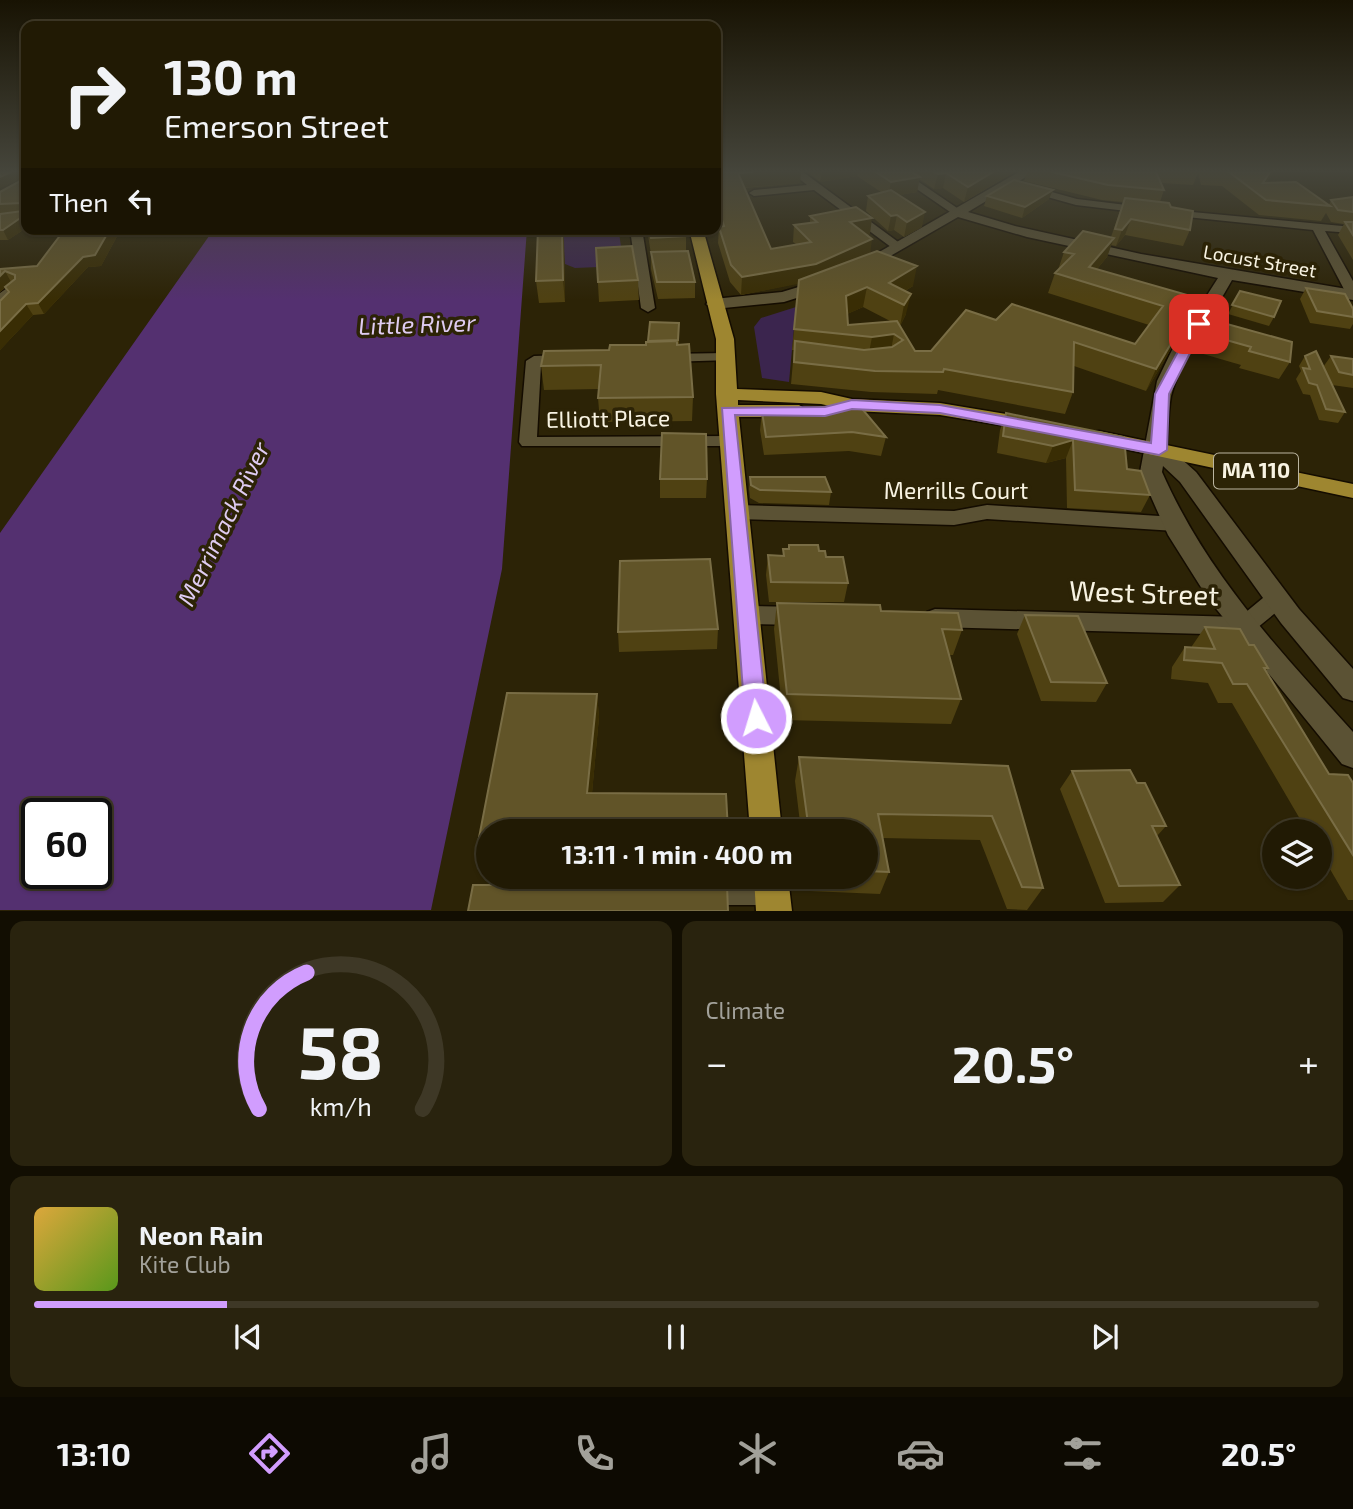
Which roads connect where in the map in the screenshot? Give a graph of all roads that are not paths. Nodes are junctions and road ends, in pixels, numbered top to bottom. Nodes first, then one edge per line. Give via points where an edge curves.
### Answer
1 (854, 215) edge
2 (953, 215) edge
3 (966, 215) edge
4 (1189, 215) edge
5 (1317, 227) junction
6 (1353, 230) edge
7 (638, 235) edge
8 (696, 235) edge
9 (899, 247) junction
10 (1227, 276) junction
11 (13, 288) edge
12 (1353, 294) edge
13 (0, 300) edge
14 (714, 304) junction
15 (648, 308) dead end
16 (726, 357) junction
17 (654, 358) edge
18 (575, 360) edge
19 (727, 402) junction
20 (1050, 427) edge
21 (1084, 434) edge
22 (730, 441) junction
23 (1159, 450) junction
24 (1353, 491) edge
25 (737, 512) junction
26 (1175, 523) junction
27 (1277, 599) junction
28 (746, 615) junction
29 (822, 616) edge
30 (915, 618) edge
31 (1244, 626) junction
32 (1353, 689) edge
33 (1353, 754) edge
34 (765, 819) edge
35 (676, 891) edge
36 (772, 893) edge

1 - 9 street
2 - 9 main road
3 - 10 main road, Locust Street
4 - 5 street
5 - 6 street
5 - 12 street
7 - 15 street via 648,262
8 - 14 main road via 697,260
9 - 14 main road via 841,277 785,297
10 - 12 main road, Locust Street
10 - 23 main road via 1162,394
11 - 13 street
14 - 16 main road
16 - 17 street
16 - 19 main road
18 - 22 street, Elliott Place via 534,361 528,442
19 - 20 main road via 825,411 852,405 940,409
19 - 22 main road
21 - 23 main road, MA 110
22 - 25 main road
23 - 24 main road, MA 110
23 - 26 main road via 1151,471
23 - 27 main road via 1188,477
25 - 26 street, Merrills Court via 954,518 987,512
25 - 28 main road
26 - 31 main road
27 - 31 street, West Street
27 - 32 main road
28 - 29 street
28 - 34 main road
30 - 31 street, West Street
31 - 33 main road
35 - 36 street

